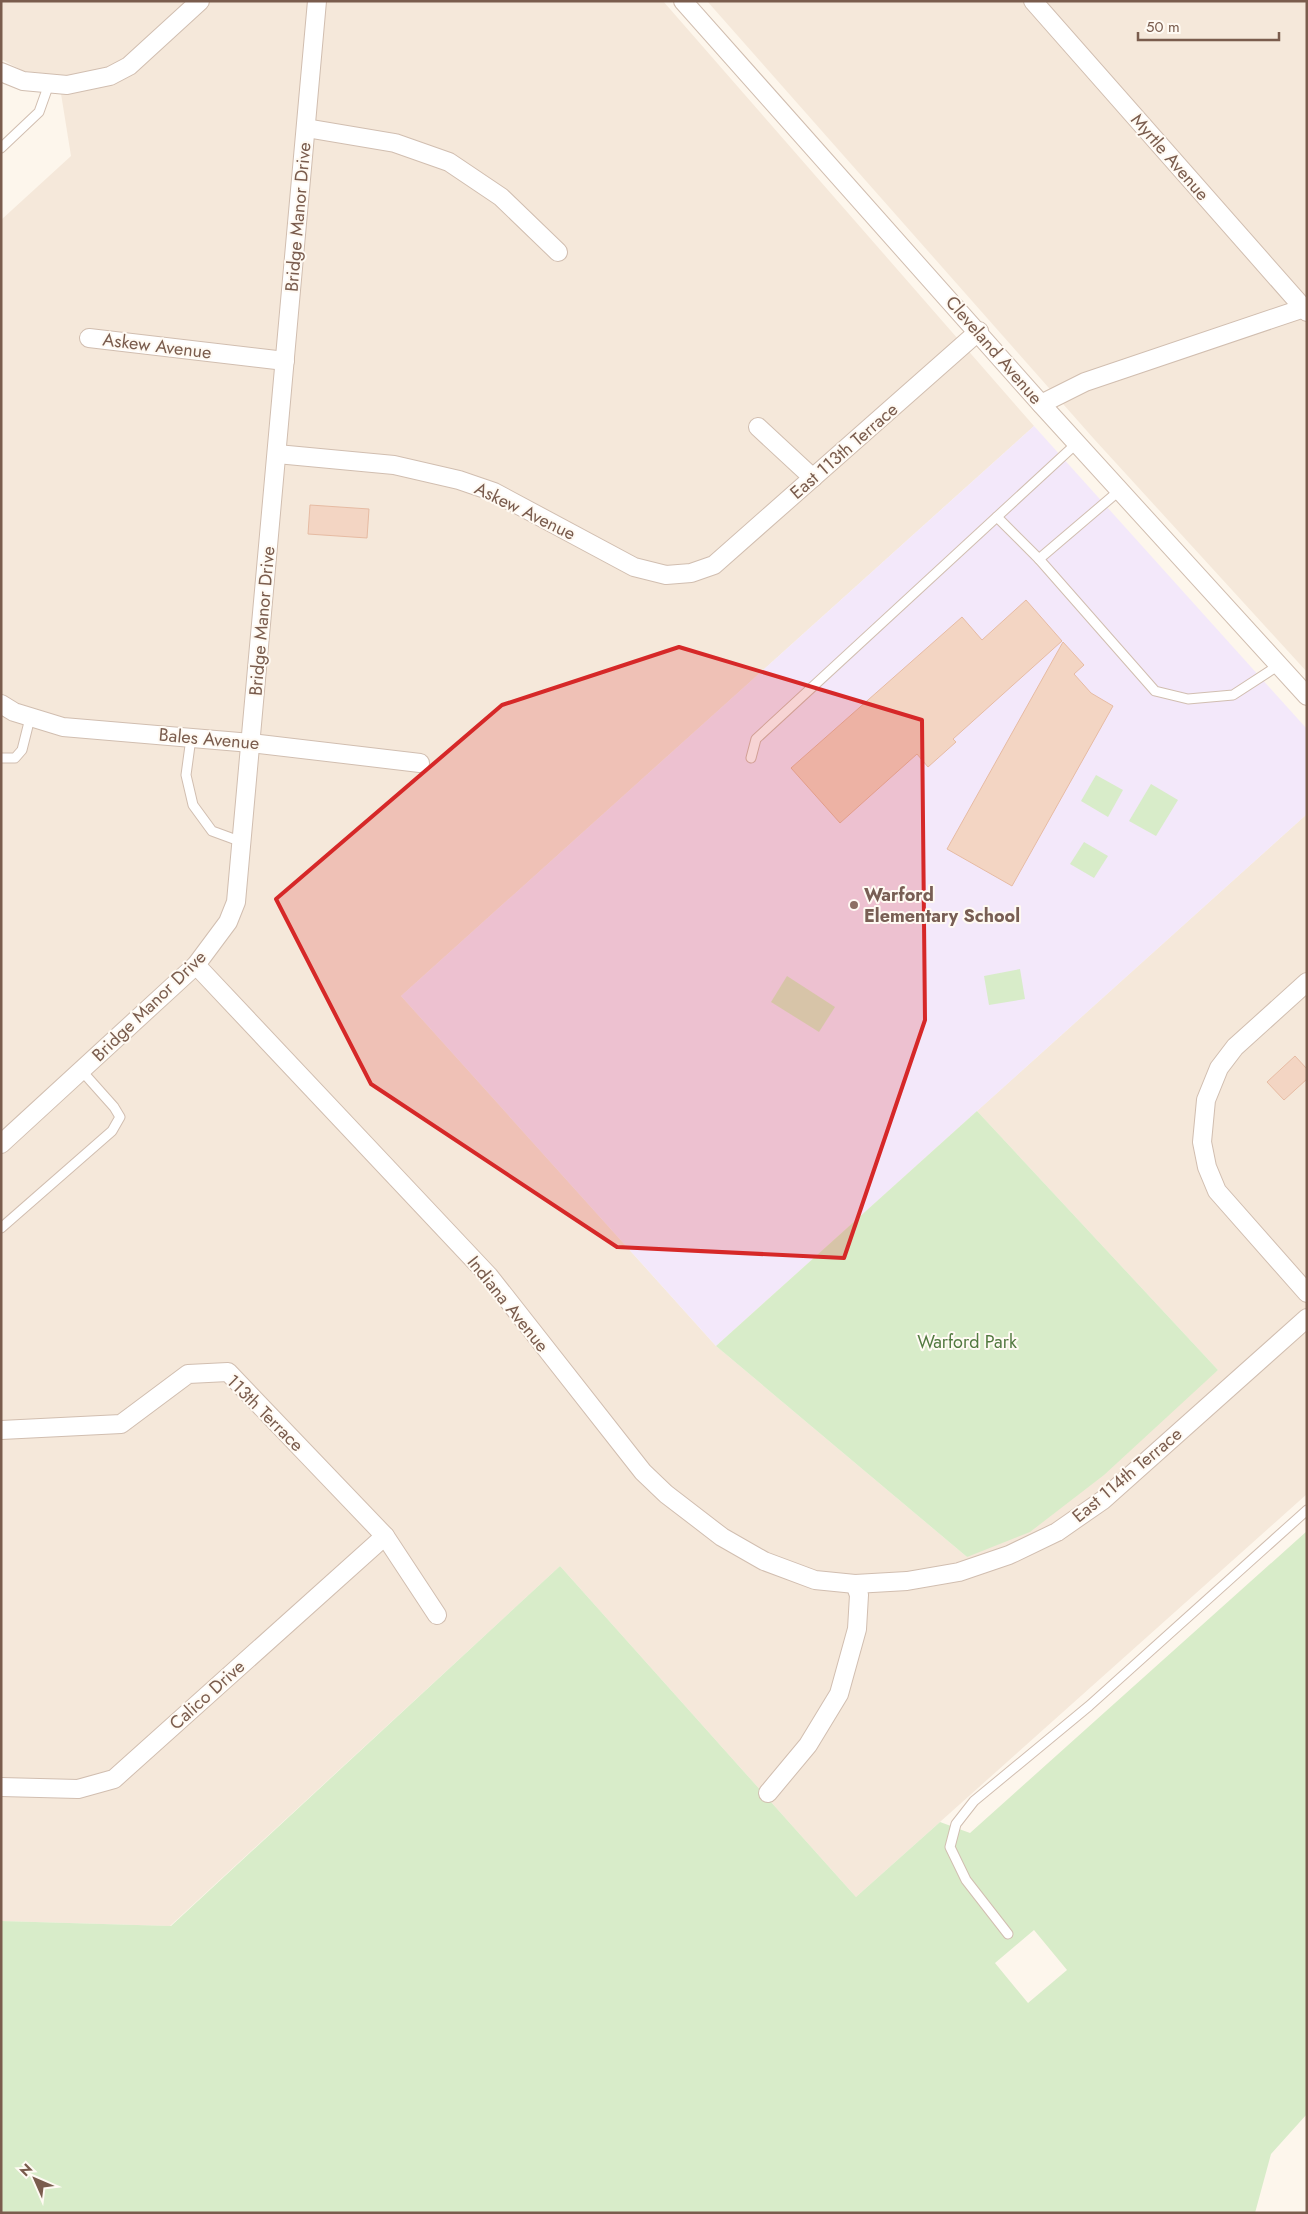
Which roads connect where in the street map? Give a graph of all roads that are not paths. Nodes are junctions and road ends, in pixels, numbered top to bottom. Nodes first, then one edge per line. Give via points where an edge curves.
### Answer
1 (200, 1) edge
2 (317, 1) edge
3 (683, 1) edge
4 (1033, 1) edge
5 (1, 72) edge
6 (49, 84) junction
7 (306, 128) junction
8 (1, 148) edge
9 (558, 252) dead end
10 (1306, 309) edge
11 (979, 332) junction
12 (88, 338) dead end
13 (285, 361) junction
14 (1041, 404) junction
15 (758, 427) dead end
16 (1077, 443) junction
17 (277, 454) junction
18 (813, 478) junction
19 (1120, 490) junction
20 (997, 517) junction
21 (1038, 559) junction
22 (707, 567) joint
23 (1279, 665) junction
24 (1307, 696) edge
25 (1, 704) edge
26 (30, 718) junction
27 (191, 738) junction
28 (251, 743) junction
29 (1, 758) edge
30 (751, 758) dead end
31 (420, 763) dead end
32 (242, 842) junction
33 (196, 965) junction
34 (1307, 982) edge
35 (82, 1070) junction
36 (1, 1144) edge
37 (1, 1228) edge
38 (1307, 1293) edge
39 (1307, 1318) edge
40 (1, 1430) edge
41 (1307, 1510) edge
42 (385, 1536) junction
43 (855, 1584) junction
44 (437, 1615) dead end
45 (1, 1788) edge
46 (768, 1793) dead end
47 (1008, 1934) dead end

1 - 6 street via 129,66 110,76 67,85
2 - 7 street, Bridge Manor Drive
3 - 11 street, Cleveland Avenue
4 - 10 street, Myrtle Avenue
5 - 6 street via 23,82
6 - 8 lane via 39,112
7 - 9 street via 395,143 449,162 501,197
7 - 13 street, Bridge Manor Drive
10 - 14 street via 1085,382
11 - 14 street, Cleveland Avenue
11 - 18 street, East 113th Terrace
12 - 13 street, Askew Avenue
13 - 17 street, Bridge Manor Drive
14 - 16 street, Cleveland Avenue
15 - 18 street
16 - 19 street, Cleveland Avenue
16 - 20 lane
17 - 22 street, Askew Avenue via 394,465 459,480 494,492 634,567 666,575 691,573
17 - 28 street, Bridge Manor Drive
18 - 22 street, East 113th Terrace via 714,565
19 - 21 lane
19 - 23 street, Cleveland Avenue
20 - 21 lane
20 - 30 lane via 756,739
21 - 23 lane via 1156,691 1188,699 1233,695
23 - 24 street, Cleveland Avenue
25 - 26 street, Bales Avenue
26 - 27 street, Bales Avenue via 63,727
26 - 29 lane via 22,750 15,758
27 - 28 street, Bales Avenue
27 - 32 lane via 186,775 193,805 212,831
28 - 31 street, Bales Avenue
28 - 32 street, Bridge Manor Drive
32 - 33 street, Bridge Manor Drive via 236,902 228,922
33 - 35 street, Bridge Manor Drive
33 - 43 street, Indiana Avenue via 489,1276 643,1472 666,1494 722,1537 764,1561 815,1580
34 - 38 street via 1235,1048 1219,1068 1206,1100 1202,1142 1207,1167 1217,1191
35 - 36 street, Bridge Manor Drive
35 - 37 lane via 120,1117 112,1131
39 - 43 street, East 114th Terrace via 1103,1500 1056,1532 1009,1555 959,1572 907,1581
40 - 42 street, 113th Terrace via 121,1424 188,1374 228,1372
41 - 47 lane via 1089,1706 974,1801 956,1824 950,1847 966,1880
42 - 44 street, 113th Terrace
42 - 45 street, Calico Drive via 114,1779 78,1789
43 - 46 street via 860,1595 857,1629 838,1694 808,1745

